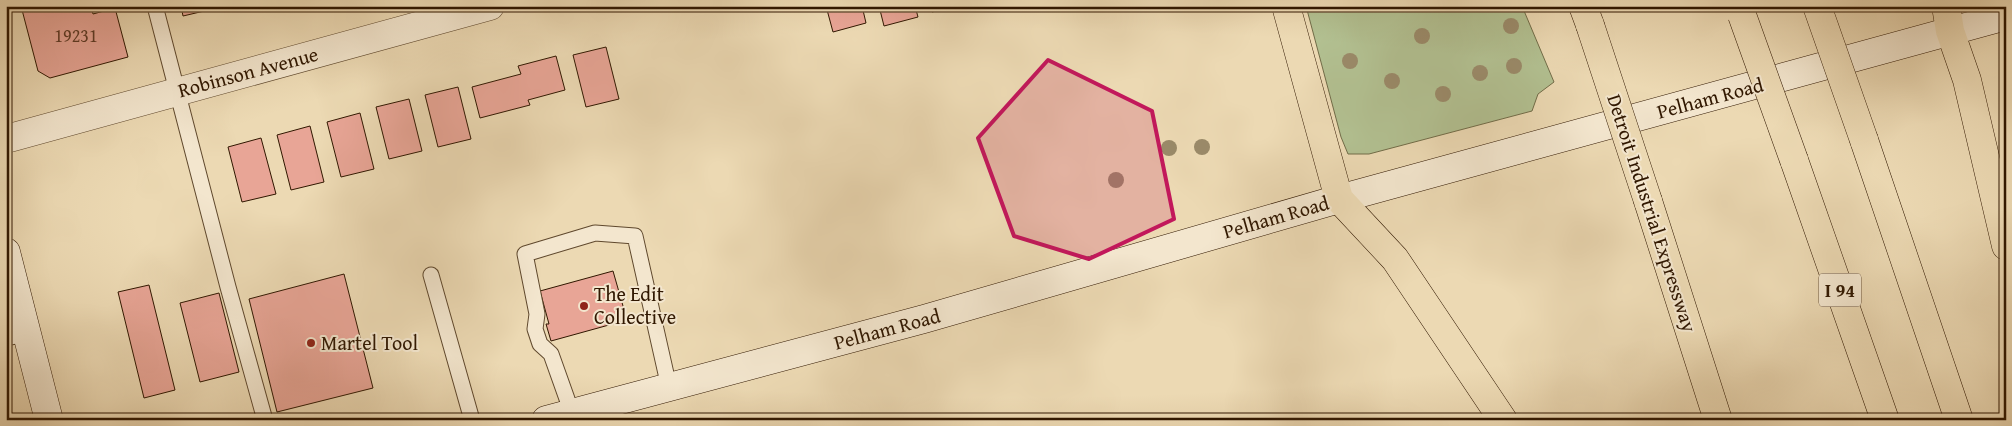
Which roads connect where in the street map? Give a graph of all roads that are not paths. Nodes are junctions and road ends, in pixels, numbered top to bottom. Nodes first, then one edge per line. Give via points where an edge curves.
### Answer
1 (155, 6) edge
2 (490, 6) edge
3 (1286, 6) edge
4 (1816, 6) edge
5 (1741, 10) edge
6 (1586, 16) edge
7 (2006, 16) edge
8 (1948, 19) edge
9 (177, 91) junction
10 (6, 140) edge
11 (1339, 199) junction
12 (2006, 246) edge
13 (6, 252) edge
14 (431, 275) dead end
15 (17, 336) edge
16 (669, 387) junction
17 (572, 413) junction
18 (49, 420) edge
19 (265, 420) edge
20 (472, 420) edge
21 (546, 420) edge
22 (1503, 420) edge
23 (1718, 420) edge
24 (1885, 420) edge
25 (1959, 420) edge

1 - 9 lane
2 - 9 main road, Robinson Avenue
3 - 11 highway
4 - 25 highway, bridge
5 - 24 highway, I 94, bridge
6 - 23 highway, Detroit Industrial Expressway, bridge
7 - 8 main road, Pelham Road
8 - 11 main road, Pelham Road
8 - 12 highway
9 - 10 main road, Robinson Avenue
9 - 19 lane
11 - 16 main road, Pelham Road via 924,319
11 - 22 highway via 1395,259
13 - 15 main road
14 - 20 lane
15 - 18 main road
16 - 17 main road, Pelham Road
16 - 17 lane via 634,236 596,233 525,254 540,344 551,354
17 - 21 main road, Pelham Road

